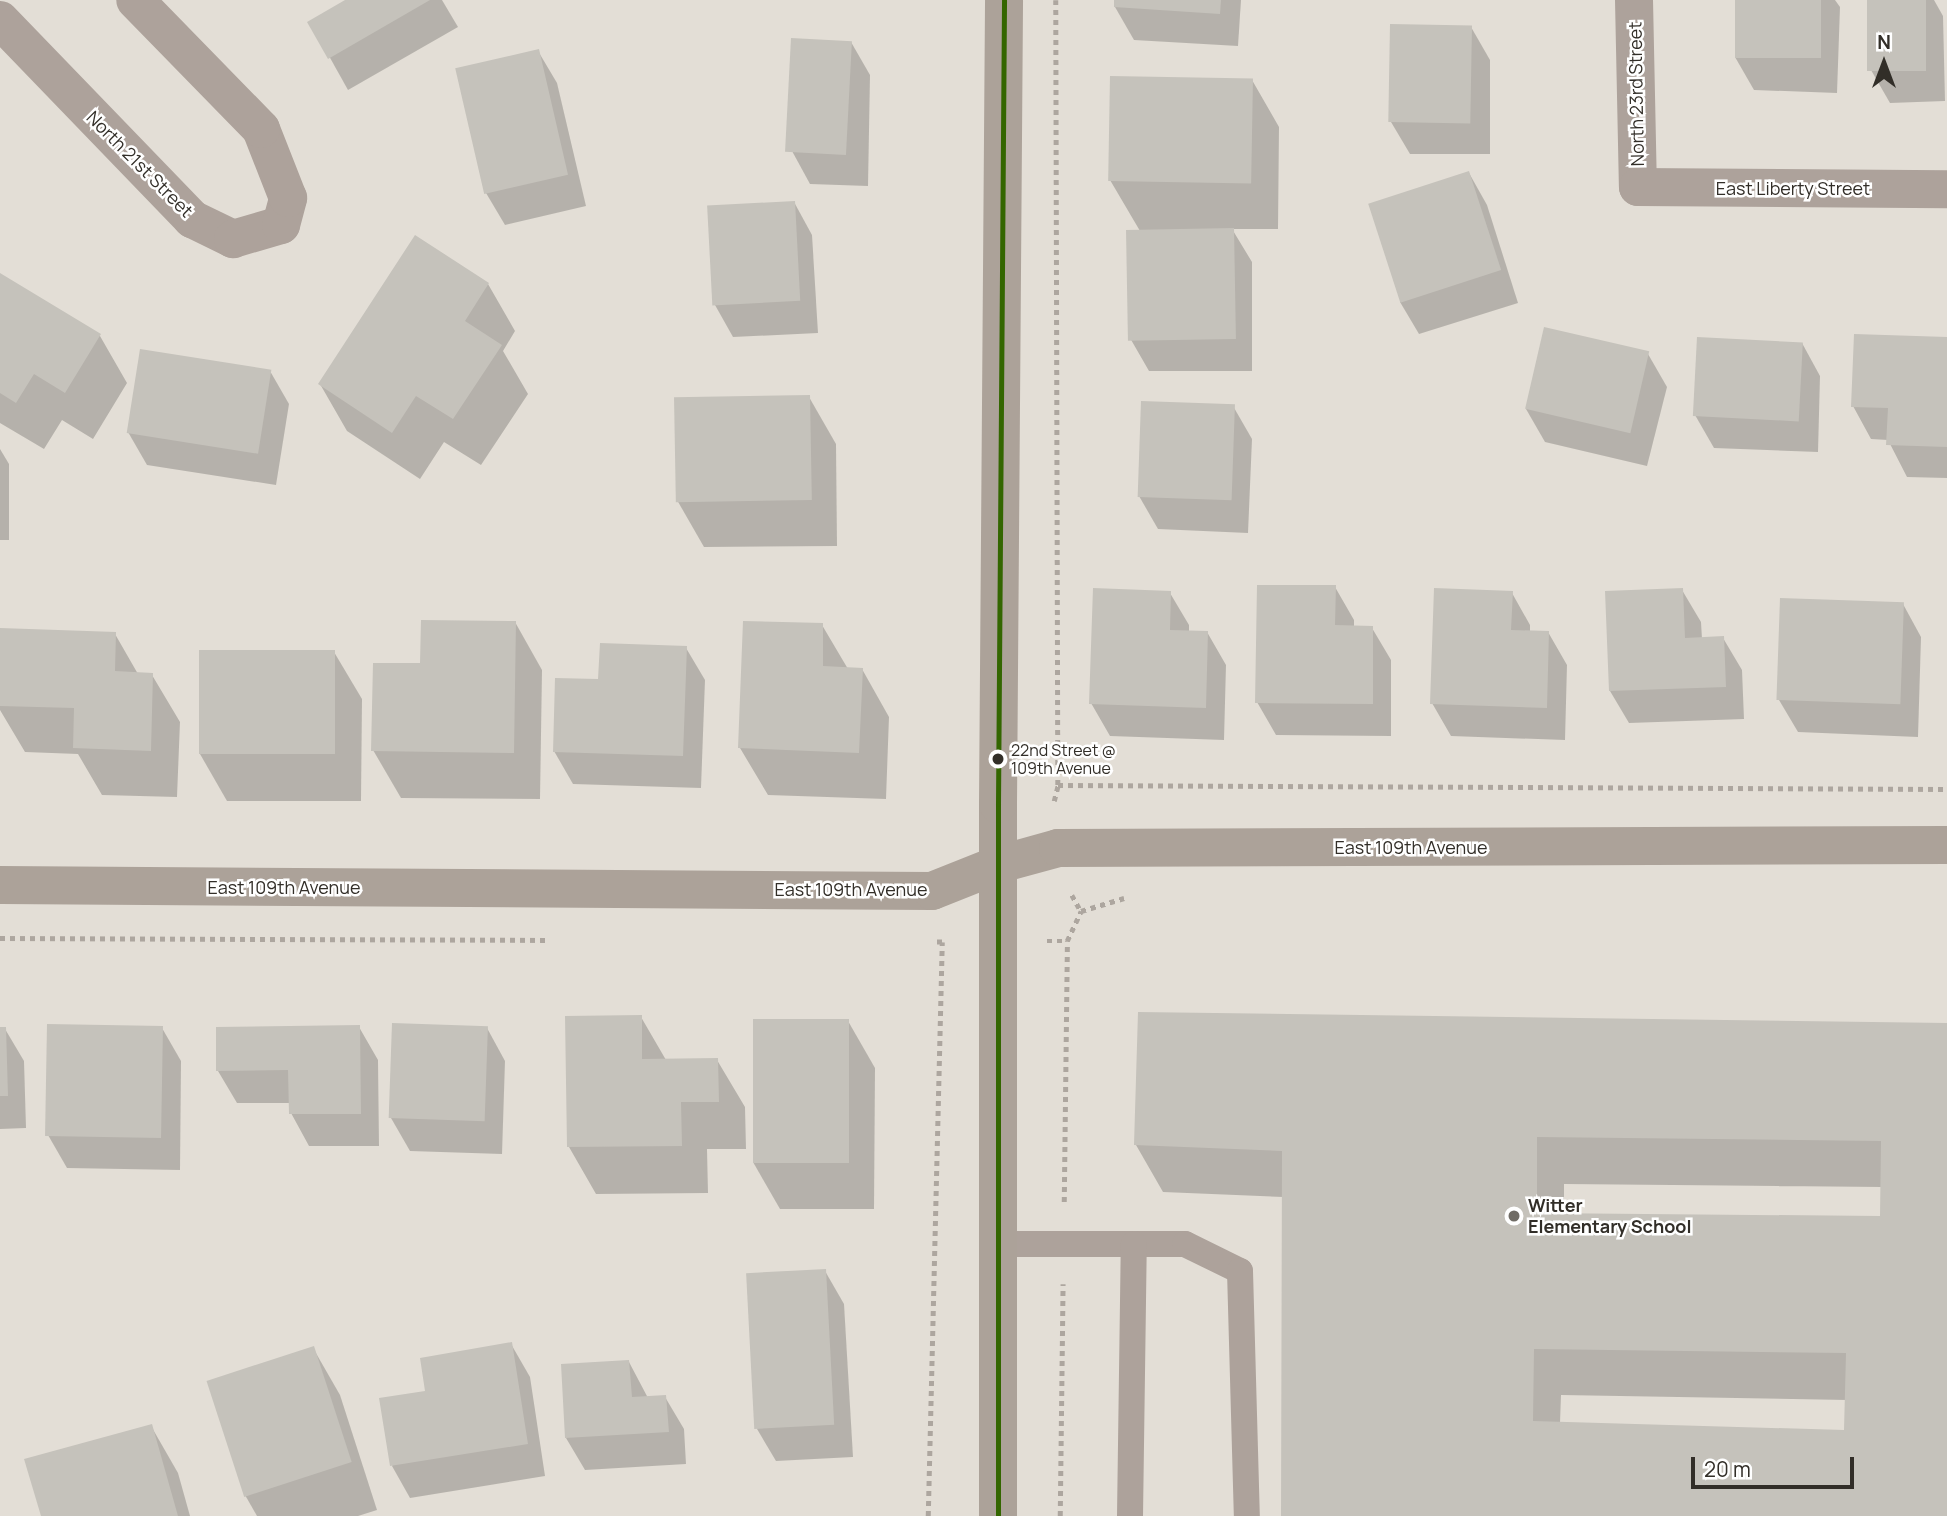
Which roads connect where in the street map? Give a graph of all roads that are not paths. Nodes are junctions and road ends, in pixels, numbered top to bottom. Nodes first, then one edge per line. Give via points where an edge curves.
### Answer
1 (135, 0) edge
2 (1004, 0) edge
3 (1634, 0) edge
4 (0, 20) edge
5 (1638, 187) joint
6 (1947, 189) edge
7 (1947, 845) edge
8 (1000, 864) junction
9 (0, 885) edge
10 (999, 1244) junction
11 (1133, 1244) junction
12 (998, 1516) edge
13 (1130, 1516) edge
14 (1247, 1516) edge

1 - 4 street, North 21st Street via 261,129 288,198 281,225 233,239 192,219
2 - 8 street
3 - 5 street, North 23rd Street
5 - 6 street, East Liberty Street
7 - 8 street, East 109th Avenue via 1058,848
8 - 9 street, East 109th Avenue via 932,891
8 - 10 street
10 - 11 lane
10 - 12 street
11 - 13 lane
11 - 14 lane via 1185,1244 1240,1271

